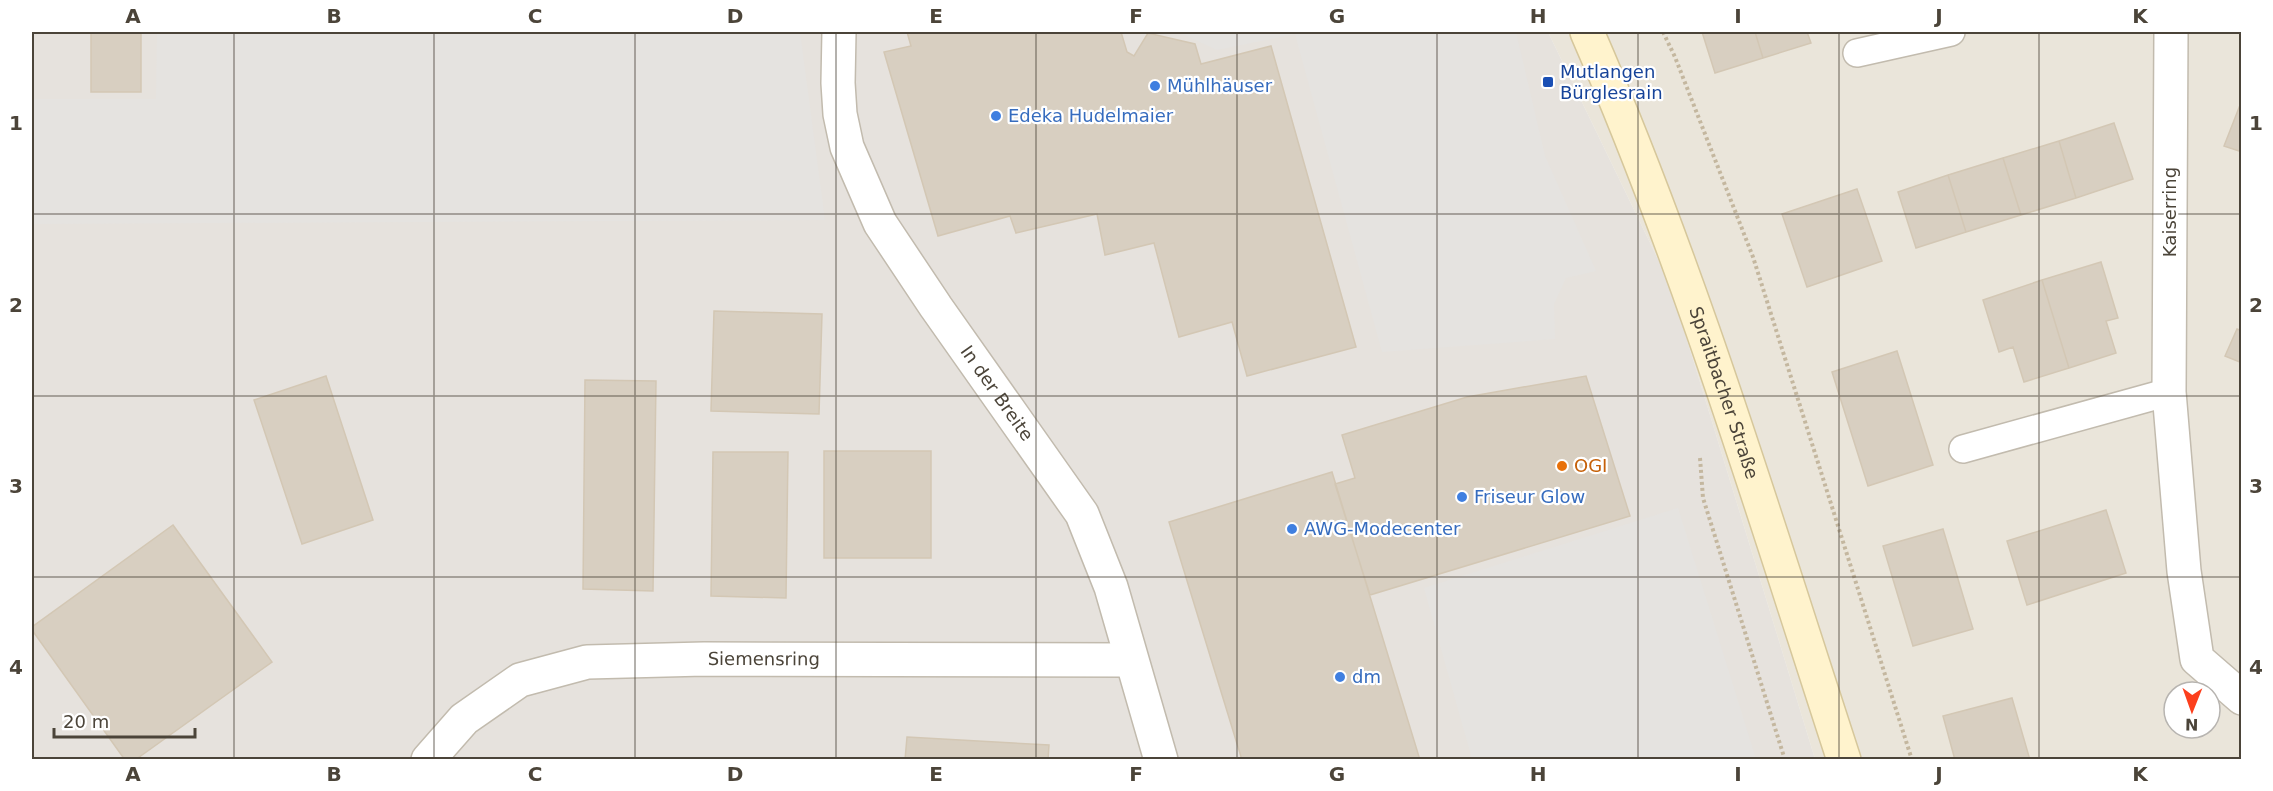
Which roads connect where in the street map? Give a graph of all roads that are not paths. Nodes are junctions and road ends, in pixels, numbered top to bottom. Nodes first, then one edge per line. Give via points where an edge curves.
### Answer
1 (839, 32) edge
2 (1587, 32) edge
3 (1951, 32) edge
4 (2170, 32) edge
5 (1857, 53) dead end
6 (2169, 392) junction
7 (1963, 449) dead end
8 (1131, 660) junction
9 (2241, 698) edge
10 (428, 759) edge
11 (1161, 759) edge
12 (1844, 759) edge

1 - 8 street, In der Breite via 840,114 847,147 880,223 1082,514 1112,587
2 - 12 street, Spraitbacher Straße via 1660,209 1703,329
3 - 5 lane
4 - 6 street, Kaiserring
6 - 7 lane
6 - 9 street, Kaiserring via 2184,571 2197,659
8 - 10 street, Siemensring via 587,662 520,680 464,719
8 - 11 street, In der Breite

